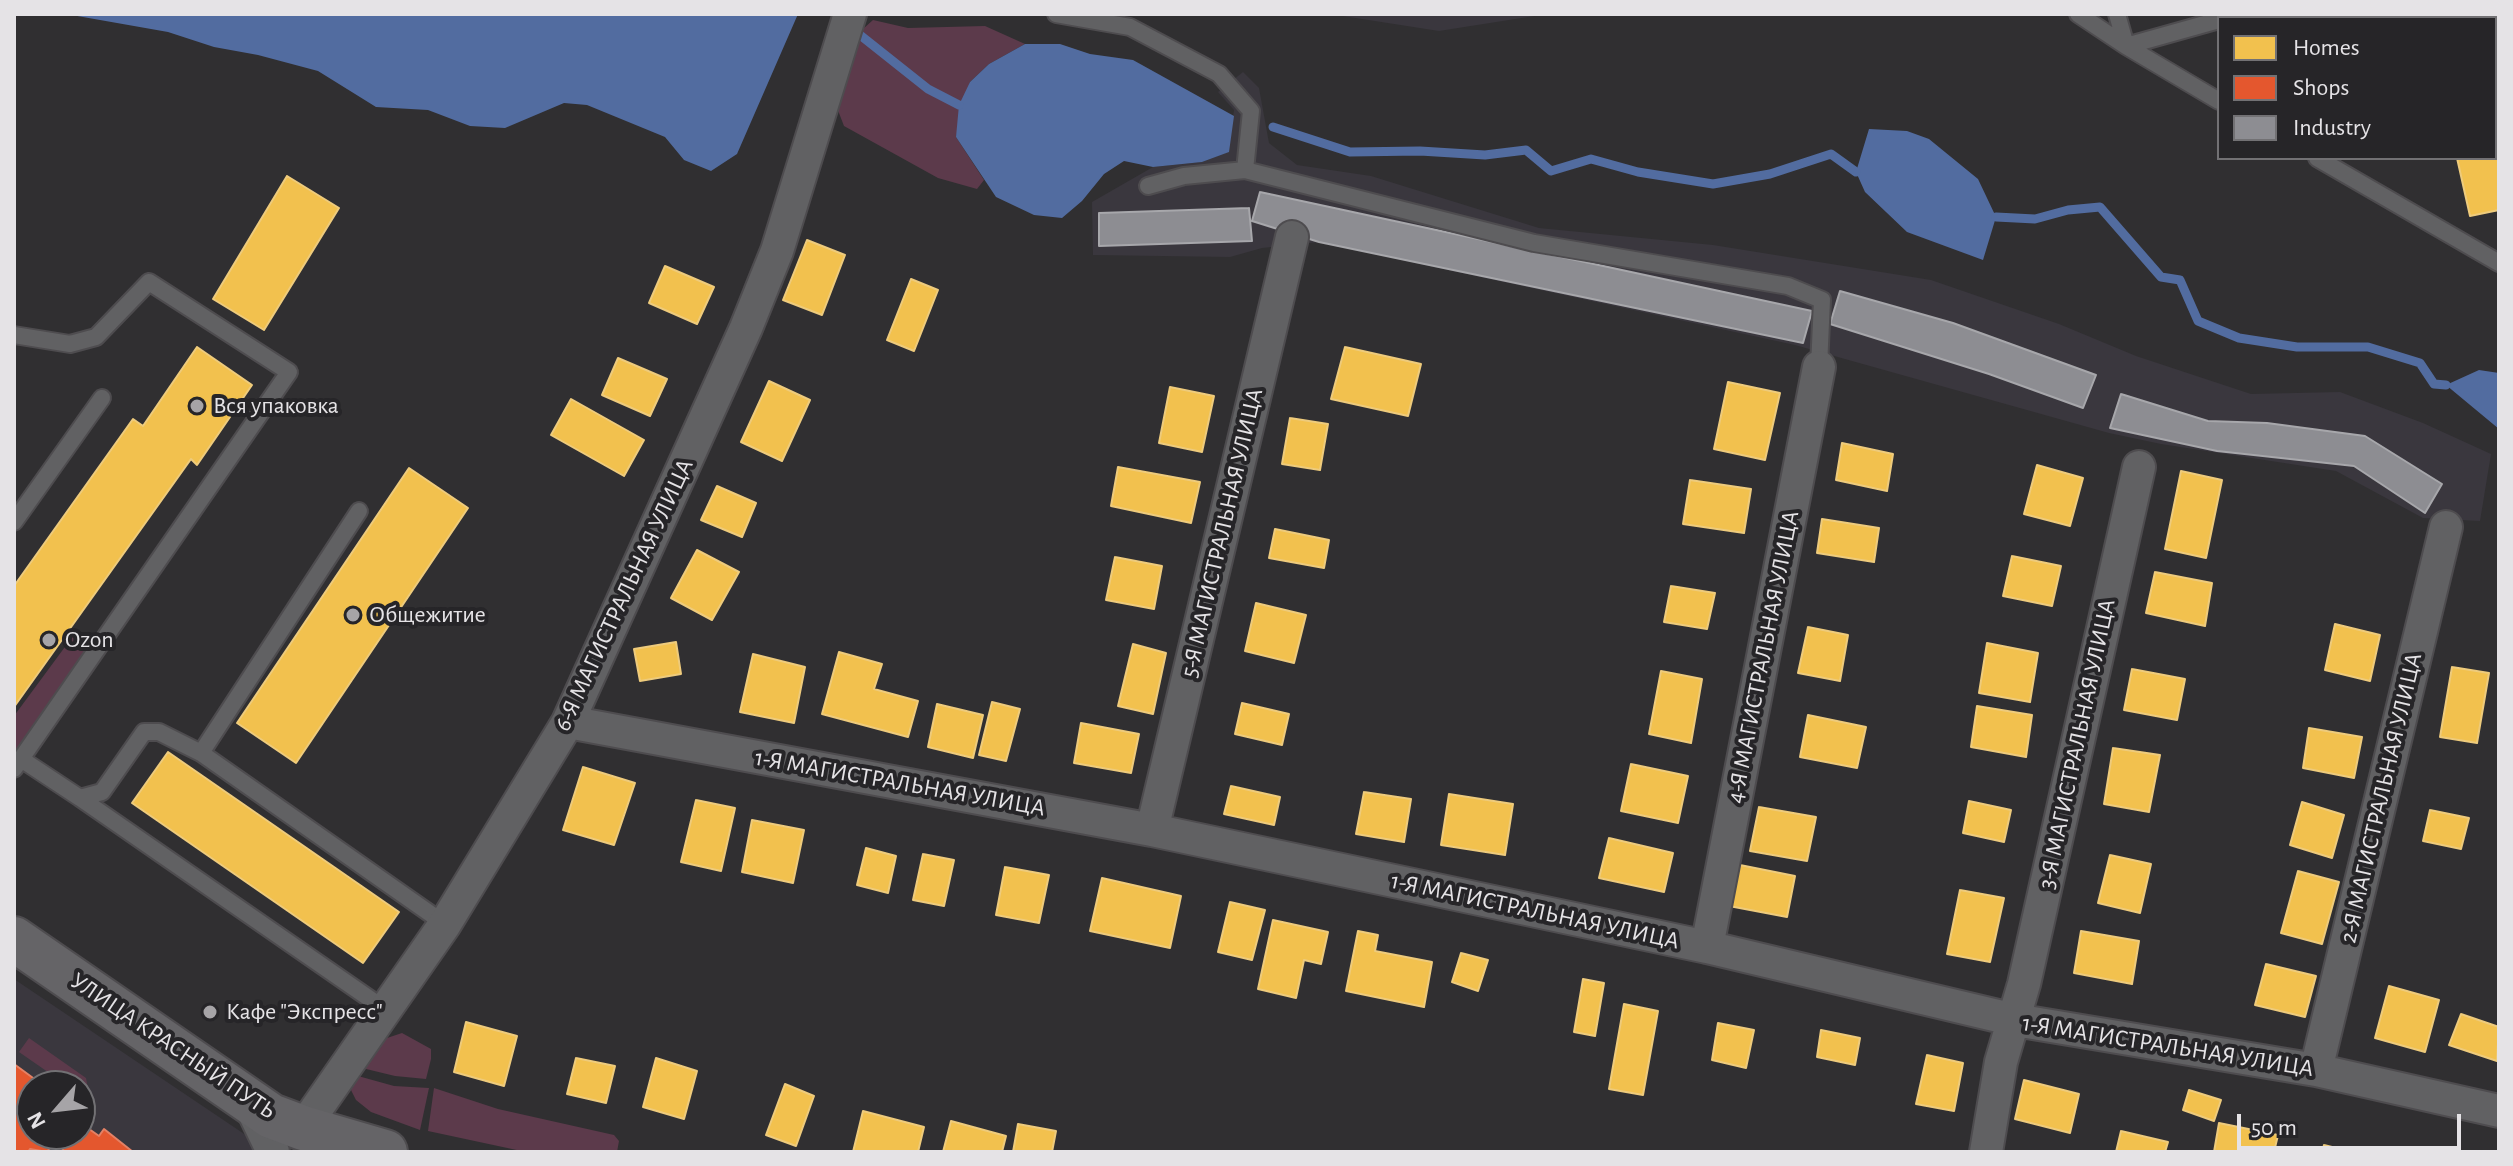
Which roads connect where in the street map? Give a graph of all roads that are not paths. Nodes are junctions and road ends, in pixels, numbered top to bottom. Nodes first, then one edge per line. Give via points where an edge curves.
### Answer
1 (850, 14) edge
2 (1056, 14) edge
3 (2078, 14) edge
4 (2117, 14) edge
5 (2217, 21) edge
6 (2126, 46) junction
7 (2217, 100) edge
8 (2320, 160) edge
9 (1245, 170) junction
10 (1148, 186) dead end
11 (1292, 237) dead end
12 (2499, 263) edge
13 (14, 335) edge
14 (1819, 367) joint
15 (102, 398) dead end
16 (2139, 467) dead end
17 (359, 511) dead end
18 (14, 522) edge
19 (2446, 527) dead end
20 (568, 722) junction
21 (201, 753) junction
22 (17, 764) edge
23 (80, 798) junction
24 (1152, 830) junction
25 (445, 924) junction
26 (14, 939) edge
27 (1707, 947) junction
28 (386, 1010) junction
29 (2015, 1020) junction
30 (2316, 1070) junction
31 (2499, 1111) edge
32 (288, 1140) edge
33 (385, 1152) edge
34 (1986, 1152) edge

1 - 20 street, 6-Я МАГИСТРАЛЬНАЯ УЛИЦА via 777,251
2 - 9 lane via 1130,27 1219,74 1251,111
3 - 6 lane
4 - 6 lane
5 - 6 lane
6 - 7 lane
8 - 12 lane
9 - 10 lane via 1184,176
9 - 14 lane via 1534,243 1788,286 1822,300
11 - 24 street, 5-Я МАГИСТРАЛЬНАЯ УЛИЦА
13 - 22 lane via 70,344 96,337 149,282 289,372
14 - 27 street, 4-Я МАГИСТРАЛЬНАЯ УЛИЦА
15 - 18 lane
16 - 29 street, 3-Я МАГИСТРАЛЬНАЯ УЛИЦА
17 - 21 lane
19 - 30 street, 2-Я МАГИСТРАЛЬНАЯ УЛИЦА
20 - 24 street, 1-Я МАГИСТРАЛЬНАЯ УЛИЦА
20 - 25 street, 6-Я МАГИСТРАЛЬНАЯ УЛИЦА
21 - 23 lane via 159,732 144,732 102,792
21 - 25 lane
22 - 23 lane
23 - 28 lane
24 - 27 street, 1-Я МАГИСТРАЛЬНАЯ УЛИЦА
25 - 28 street, 6-Я МАГИСТРАЛЬНАЯ УЛИЦА
26 - 32 main road, УЛИЦА КРАСНЫЙ ПУТЬ via 271,1116
27 - 29 street, 1-Я МАГИСТРАЛЬНАЯ УЛИЦА
28 - 32 street, 6-Я МАГИСТРАЛЬНАЯ УЛИЦА
29 - 30 street, 1-Я МАГИСТРАЛЬНАЯ УЛИЦА
29 - 34 street, 3-Я МАГИСТРАЛЬНАЯ УЛИЦА via 2001,1062
30 - 31 street, 1-Я МАГИСТРАЛЬНАЯ УЛИЦА
32 - 33 main road, УЛИЦА КРАСНЫЙ ПУТЬ

